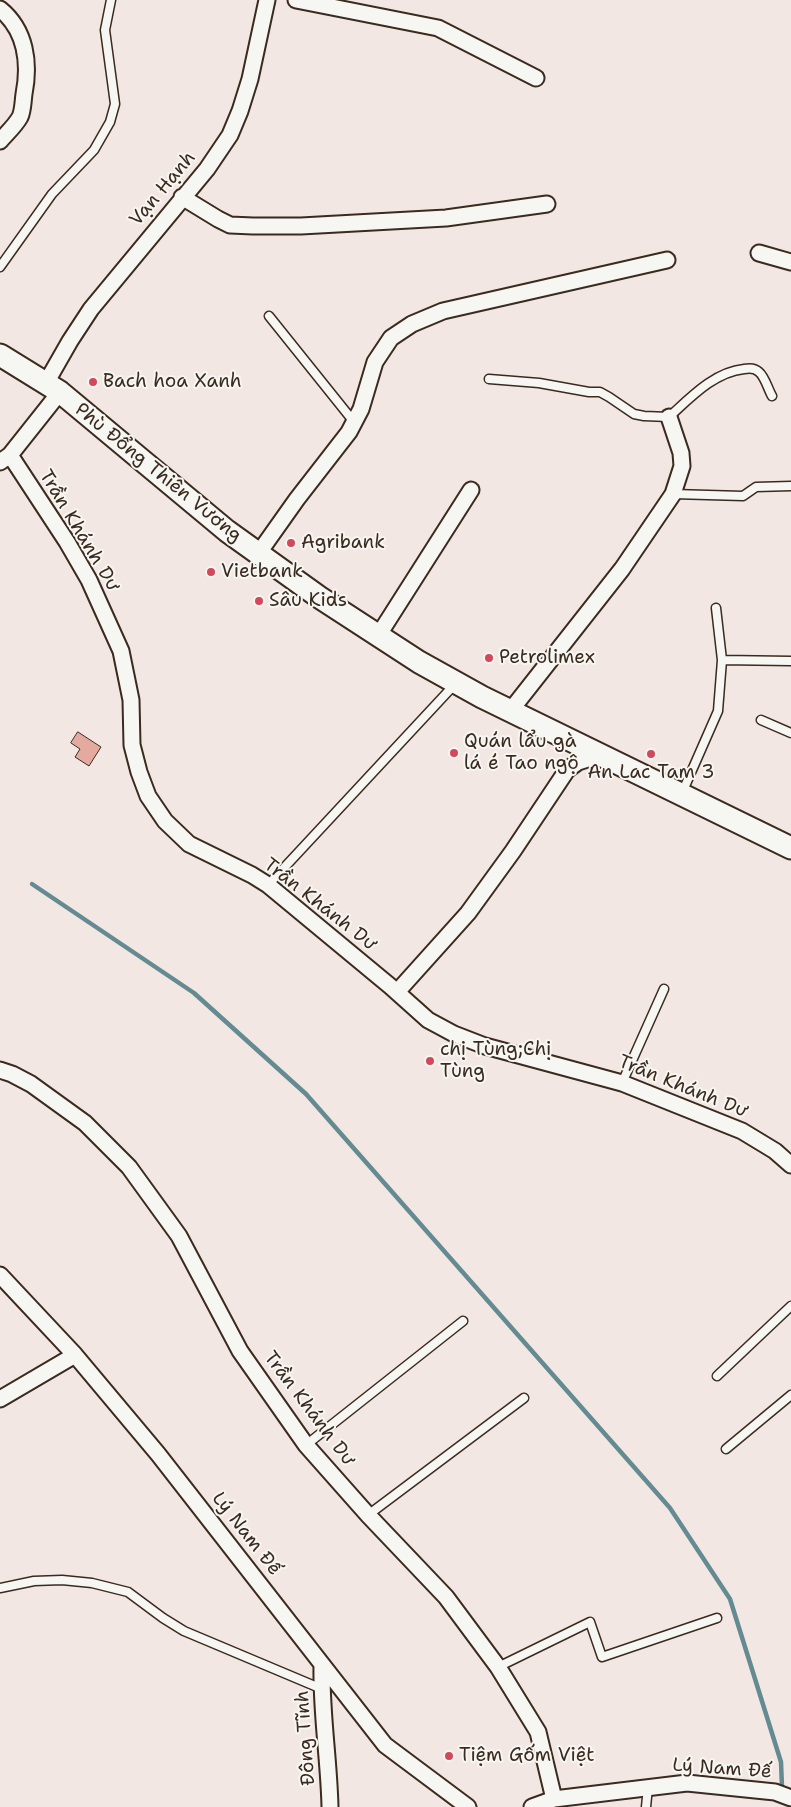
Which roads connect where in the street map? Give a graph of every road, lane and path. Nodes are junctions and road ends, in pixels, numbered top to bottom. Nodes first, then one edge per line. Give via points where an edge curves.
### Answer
1 (111, 0) edge
2 (267, 0) edge
3 (296, 0) edge
4 (0, 9) edge
5 (536, 78) dead end
6 (0, 141) edge
7 (182, 196) junction
8 (547, 204) dead end
9 (759, 253) dead end
10 (667, 260) dead end
11 (791, 262) edge
12 (0, 267) edge
13 (269, 316) dead end
14 (0, 355) edge
15 (489, 379) dead end
16 (53, 388) junction
17 (772, 396) dead end
18 (669, 417) junction
19 (354, 422) junction
20 (5, 459) edge
21 (791, 486) edge
22 (471, 490) dead end
23 (673, 494) junction
24 (258, 554) junction
25 (716, 608) dead end
26 (378, 636) junction
27 (722, 660) junction
28 (791, 661) edge
29 (456, 683) junction
30 (511, 710) junction
31 (761, 720) dead end
32 (791, 732) edge
33 (600, 755) junction
34 (681, 795) junction
35 (791, 848) edge
36 (268, 885) junction
37 (664, 989) dead end
38 (397, 992) junction
39 (0, 1070) edge
40 (622, 1083) junction
41 (791, 1165) edge
42 (0, 1275) edge
43 (791, 1306) edge
44 (463, 1321) dead end
45 (75, 1354) junction
46 (717, 1376) dead end
47 (791, 1395) edge
48 (524, 1398) dead end
49 (0, 1399) edge
50 (306, 1445) junction
51 (726, 1449) dead end
52 (368, 1515) junction
53 (0, 1588) edge
54 (717, 1618) dead end
55 (322, 1666) junction
56 (498, 1667) junction
57 (322, 1689) junction
58 (648, 1787) junction
59 (776, 1792) junction
60 (791, 1798) edge
61 (554, 1799) junction
62 (330, 1807) edge
63 (468, 1807) edge
64 (532, 1807) edge
65 (646, 1807) edge
66 (775, 1807) edge

1 - 12 lane via 106,30 115,104 110,122 94,150 52,194
2 - 7 street, Vạn Hạnh via 250,79 230,135 207,169
3 - 5 street via 438,28
4 - 6 street via 17,27 27,63 21,116
7 - 8 street via 218,220 252,226 446,218
7 - 16 street, Vạn Hạnh via 91,309 70,341
9 - 11 street
10 - 19 street via 443,311 412,324 390,338 375,362
13 - 19 lane
14 - 16 main road, Phù Đổng Thiên Vương
15 - 18 lane via 600,392 634,414
16 - 20 street, Trần Khánh Dư
16 - 24 main road, Phù Đổng Thiên Vương
17 - 18 lane via 756,370 735,370 716,378
18 - 23 street via 682,466
19 - 24 street
20 - 36 street, Trần Khánh Dư via 67,542 89,580 121,652 131,700 132,745 148,796 165,821 189,844
21 - 23 lane via 756,487 743,496
22 - 26 street
23 - 30 street via 622,569
24 - 26 main road, Phù Đổng Thiên Vương
25 - 27 lane
26 - 29 main road, Phù Đổng Thiên Vương
27 - 28 lane
27 - 34 lane via 718,711
29 - 30 main road, Phù Đổng Thiên Vương
29 - 36 lane
30 - 33 main road, Phù Đổng Thiên Vương
31 - 32 lane
33 - 34 main road, Phù Đổng Thiên Vương
33 - 38 street via 578,762 568,770 468,913
34 - 35 main road, Phù Đổng Thiên Vương
36 - 38 street, Trần Khánh Dư
37 - 40 lane
38 - 40 street, Trần Khánh Dư via 428,1020 454,1034 485,1046
39 - 50 street, Trần Khánh Dư via 30,1084 85,1122 129,1167 179,1236 240,1351
40 - 41 street, Trần Khánh Dư via 742,1131
42 - 45 street, Lý Nam Đế
43 - 46 lane
44 - 50 lane
45 - 49 street
45 - 55 street, Lý Nam Đế via 223,1535
47 - 51 lane
48 - 52 lane
50 - 52 street, Trần Khánh Dư
52 - 56 street, Trần Khánh Dư via 446,1597
53 - 57 lane via 34,1581 62,1580 128,1592 184,1631
54 - 56 lane via 602,1657 590,1622
55 - 57 street, Đông Tĩnh
55 - 63 street, Lý Nam Đế via 385,1745
56 - 61 street, Trần Khánh Dư via 538,1732
57 - 62 street, Đông Tĩnh
58 - 59 street, Lý Nam Đế via 687,1783
58 - 61 street, Lý Nam Đế
58 - 65 lane
59 - 60 street, Lý Nam Đế
59 - 66 street
61 - 64 street, Lý Nam Đế

